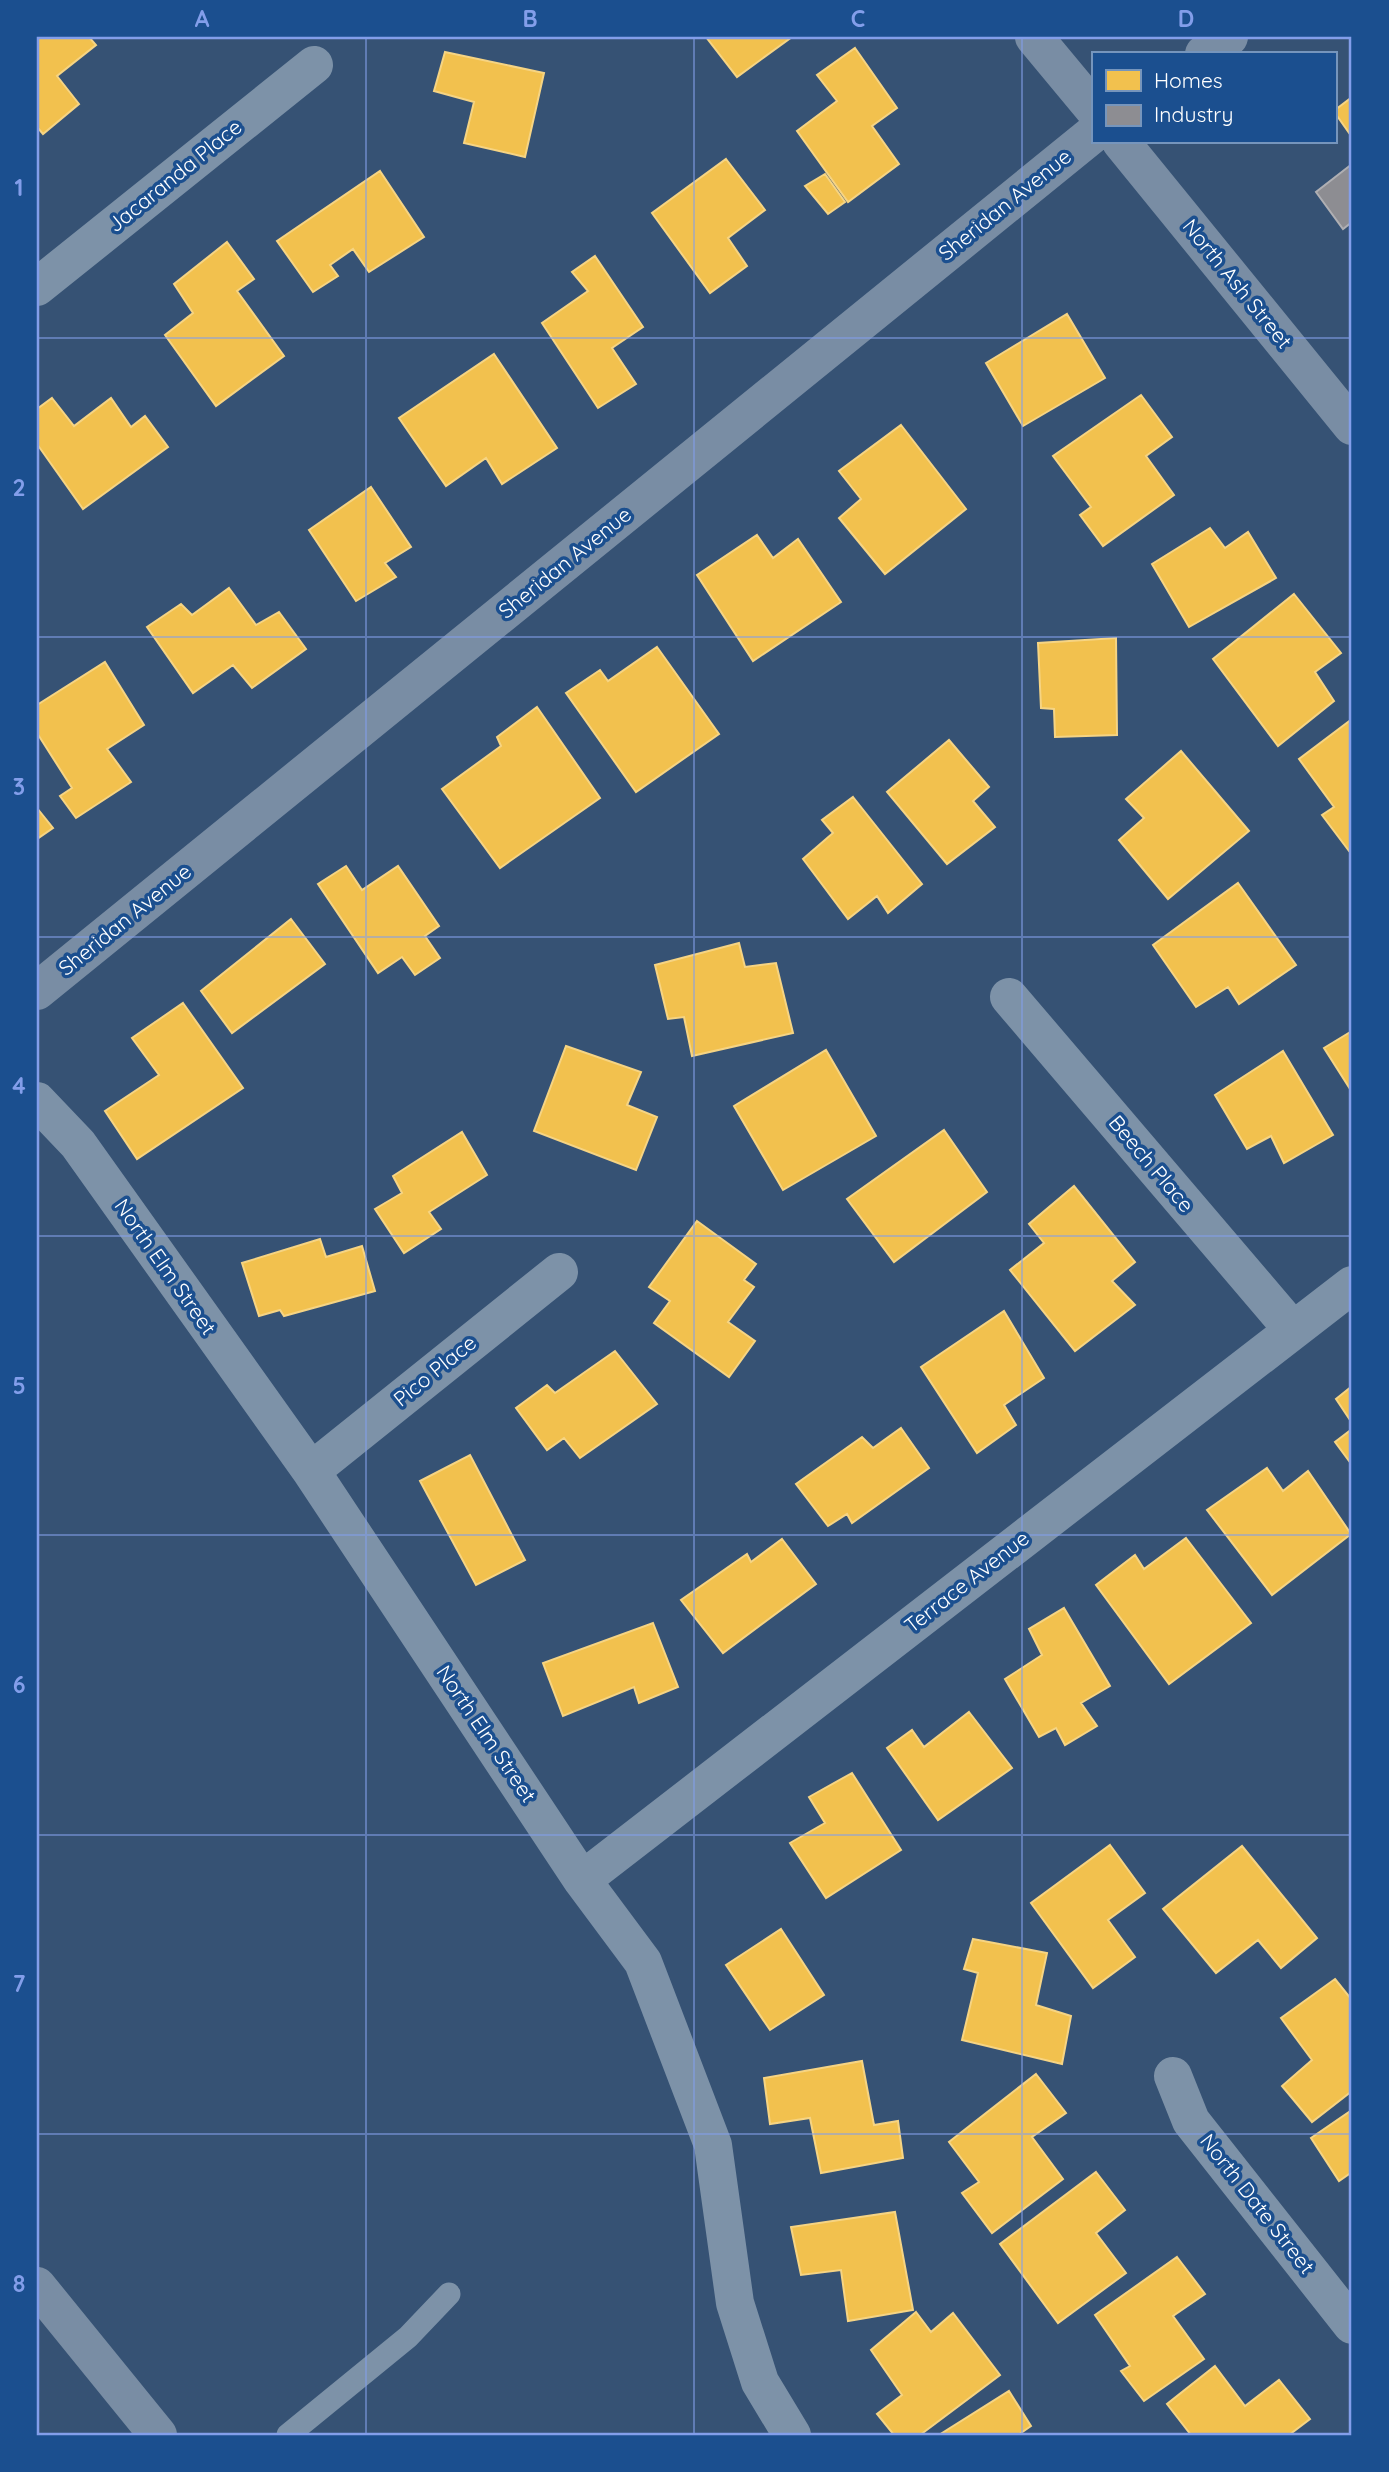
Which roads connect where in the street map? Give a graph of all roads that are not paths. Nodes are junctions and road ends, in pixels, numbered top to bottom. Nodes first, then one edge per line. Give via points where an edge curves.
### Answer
1 (1034, 37) edge
2 (1229, 37) edge
3 (1207, 52) edge
4 (314, 65) dead end
5 (1092, 107) edge
6 (1092, 135) edge
7 (1123, 144) edge
8 (37, 287) edge
9 (1352, 426) edge
10 (37, 991) edge
11 (1009, 997) dead end
12 (37, 1101) edge
13 (559, 1272) dead end
14 (1352, 1285) edge
15 (1293, 1330) junction
16 (311, 1471) junction
17 (582, 1880) junction
18 (1173, 2076) dead end
19 (37, 2286) edge
20 (449, 2294) dead end
21 (1352, 2325) edge
22 (158, 2435) edge
23 (288, 2435) edge
24 (792, 2435) edge

1 - 5 street
2 - 3 street
4 - 8 street, Jacaranda Place
6 - 10 street, Sheridan Avenue
7 - 9 street, North Ash Street
11 - 15 street, Beech Place
12 - 16 street, North Elm Street via 78,1144
13 - 16 street, Pico Place
14 - 15 street, Terrace Avenue
15 - 17 street, Terrace Avenue
16 - 17 street, North Elm Street
17 - 24 street, North Elm Street via 643,1962 713,2145 735,2303 760,2382
18 - 21 street, North Date Street via 1191,2121
19 - 22 street
20 - 23 lane via 408,2337

